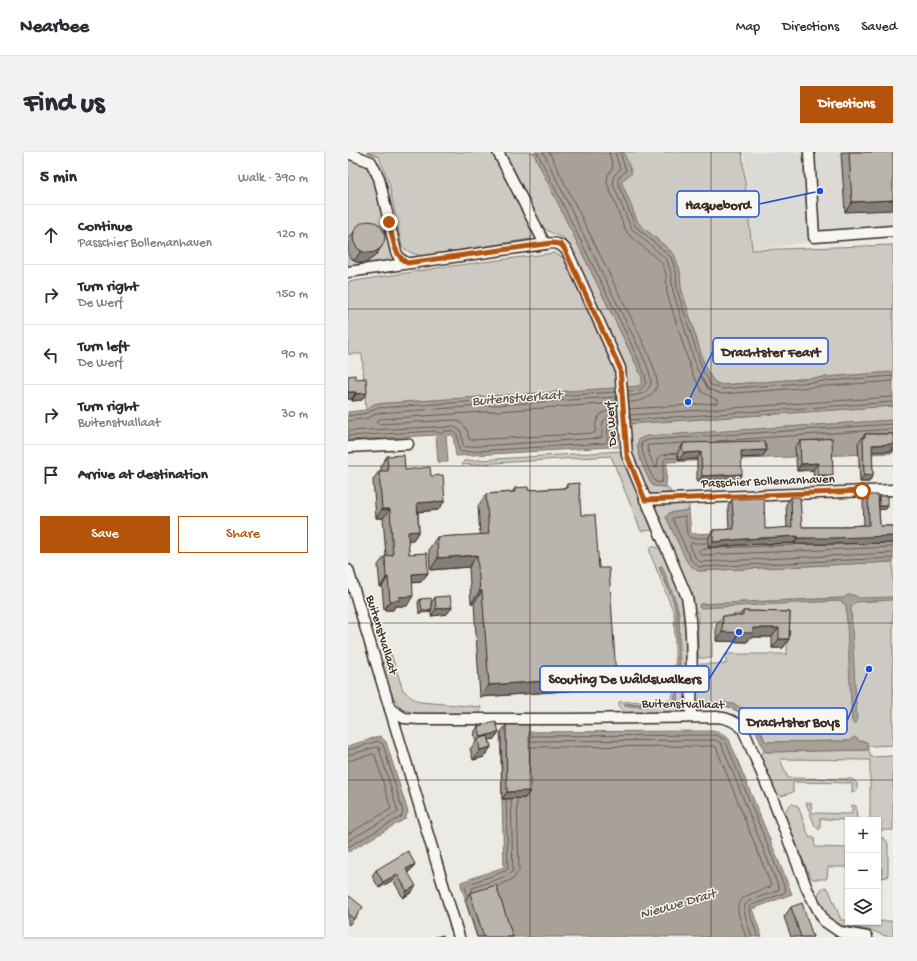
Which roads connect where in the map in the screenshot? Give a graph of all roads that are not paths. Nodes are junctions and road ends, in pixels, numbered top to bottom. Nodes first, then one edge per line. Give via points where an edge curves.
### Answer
1 (498, 152) edge
2 (809, 152) edge
3 (348, 153) edge
4 (893, 231) edge
5 (545, 244) junction
6 (407, 263) junction
7 (348, 272) edge
8 (408, 444) dead end
9 (348, 448) edge
10 (893, 490) edge
11 (645, 500) junction
12 (348, 570) edge
13 (390, 709) junction
14 (691, 716) junction
15 (459, 937) edge
16 (867, 937) edge

1 - 5 street
2 - 4 street via 814,237
3 - 6 street via 370,162 379,178 396,252 400,259
5 - 6 street, De Werf
5 - 11 street, De Werf via 560,244 567,252 617,358 622,383 627,455
6 - 7 street
8 - 9 street
10 - 11 street, Passchier Bollemanhaven
11 - 14 street, De Werf via 687,597 691,651
12 - 13 street, Buitenstvallaat
13 - 14 street, Buitenstvallaat via 404,718 419,719
13 - 15 street, Buitenstvallaat
14 - 16 street, Buitenstvallaat via 729,718 744,729 807,889 824,922 840,932

